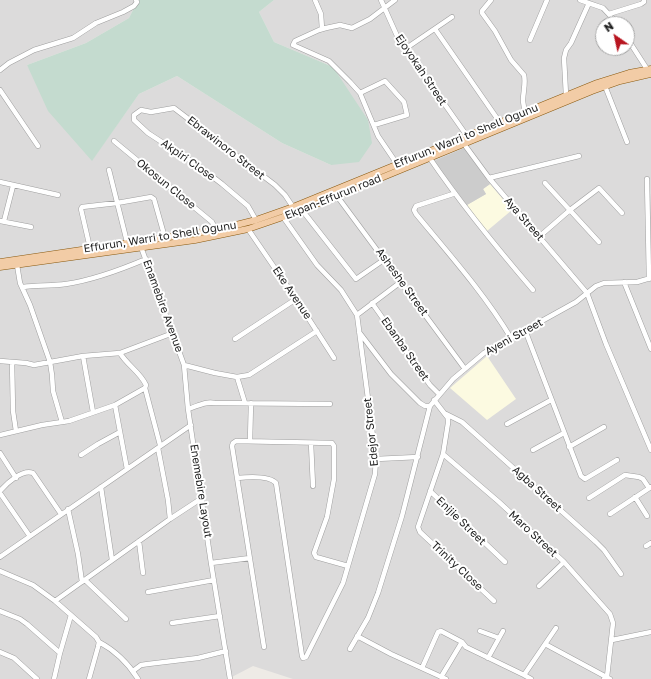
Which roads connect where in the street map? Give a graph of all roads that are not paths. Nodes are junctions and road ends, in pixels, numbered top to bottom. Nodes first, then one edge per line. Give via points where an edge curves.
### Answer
1 (136, 0) edge
2 (315, 0) edge
3 (381, 0) edge
4 (395, 0) edge
5 (491, 0) edge
6 (547, 0) edge
7 (580, 0) edge
8 (644, 0) edge
9 (590, 3) junction
10 (384, 8) junction
11 (609, 14) joint
12 (452, 17) dead end
13 (322, 29) junction
14 (435, 30) junction
15 (530, 40) dead end
16 (405, 49) junction
17 (635, 49) edge
18 (0, 70) edge
19 (650, 71) edge
20 (605, 86) junction
21 (0, 90) edge
22 (360, 94) junction
23 (566, 95) junction
24 (4, 96) junction
25 (0, 100) edge
26 (151, 112) joint
27 (526, 112) junction
28 (374, 125) junction
29 (501, 125) junction
30 (467, 136) junction
31 (114, 141) dead end
32 (627, 142) dead end
33 (464, 144) junction
34 (38, 146) dead end
35 (578, 156) dead end
36 (429, 158) junction
37 (397, 164) junction
38 (109, 170) dead end
39 (489, 178) junction
40 (647, 179) dead end
41 (0, 182) edge
42 (545, 183) dead end
43 (13, 186) junction
44 (453, 194) junction
45 (58, 195) dead end
46 (337, 196) junction
47 (117, 203) junction
48 (293, 207) junction
49 (302, 210) junction
50 (570, 210) junction
51 (622, 213) dead end
52 (283, 217) junction
53 (256, 220) junction
54 (2, 221) edge
55 (32, 227) dead end
56 (248, 229) junction
57 (216, 230) junction
58 (540, 236) junction
59 (165, 238) junction
60 (128, 242) junction
61 (598, 242) dead end
62 (141, 247) junction
63 (90, 248) junction
64 (146, 259) junction
65 (385, 259) junction
66 (0, 262) edge
67 (17, 265) junction
68 (0, 267) edge
69 (650, 278) edge
70 (402, 282) junction
71 (624, 282) junction
72 (23, 287) junction
73 (533, 290) dead end
74 (587, 292) junction
75 (296, 299) junction
76 (372, 303) junction
77 (357, 315) junction
78 (317, 330) junction
79 (524, 330) junction
80 (358, 331) junction
81 (173, 333) junction
82 (511, 338) junction
83 (235, 339) dead end
84 (651, 349) edge
85 (120, 353) junction
86 (83, 356) junction
87 (334, 358) dead end
88 (0, 361) edge
89 (12, 362) junction
90 (50, 362) junction
91 (184, 365) junction
92 (465, 369) junction
93 (237, 377) junction
94 (144, 388) junction
95 (439, 394) junction
96 (434, 400) junction
97 (551, 400) junction
98 (245, 403) junction
99 (115, 404) junction
100 (251, 404) junction
101 (330, 404) dead end
102 (430, 406) junction
103 (188, 408) junction
104 (93, 412) junction
105 (445, 413) junction
106 (62, 422) junction
107 (506, 424) dead end
108 (191, 425) junction
109 (604, 427) dead end
110 (16, 431) junction
111 (120, 432) junction
112 (564, 433) junction
113 (0, 435) edge
114 (250, 441) junction
115 (311, 442) junction
116 (159, 446) junction
117 (569, 446) junction
118 (533, 450) dead end
119 (651, 450) edge
120 (0, 453) edge
121 (443, 454) junction
122 (81, 455) dead end
123 (418, 457) junction
124 (376, 459) junction
125 (617, 460) dead end
126 (127, 469) junction
127 (16, 478) junction
128 (237, 478) junction
129 (313, 486) dead end
130 (101, 487) junction
131 (650, 487) edge
132 (0, 492) edge
133 (430, 492) junction
134 (635, 497) junction
135 (202, 498) junction
136 (590, 498) dead end
137 (68, 509) junction
138 (61, 514) junction
139 (610, 514) dead end
140 (647, 516) dead end
141 (170, 519) junction
142 (30, 535) junction
143 (139, 541) junction
144 (0, 557) edge
145 (250, 558) junction
146 (112, 560) junction
147 (505, 562) dead end
148 (564, 562) junction
149 (211, 563) junction
150 (348, 566) junction
151 (0, 570) edge
152 (143, 573) dead end
153 (621, 574) dead end
154 (214, 580) junction
155 (84, 581) junction
156 (539, 586) dead end
157 (148, 592) dead end
158 (55, 601) junction
159 (494, 601) dead end
160 (0, 611) edge
161 (72, 615) junction
162 (220, 616) junction
163 (126, 619) dead end
164 (172, 623) dead end
165 (556, 628) dead end
166 (480, 631) dead end
167 (503, 631) dead end
168 (651, 632) edge
169 (357, 636) junction
170 (499, 638) junction
171 (612, 640) junction
172 (98, 642) junction
173 (462, 642) junction
174 (545, 644) junction
175 (264, 647) dead end
176 (350, 649) dead end
177 (226, 651) junction
178 (0, 652) edge
179 (60, 653) junction
180 (488, 658) junction
181 (422, 668) junction
182 (133, 671) junction
183 (524, 675) junction
184 (443, 678) edge
185 (607, 678) edge
186 (38, 679) edge
187 (54, 679) edge
188 (89, 679) edge
189 (138, 679) edge
190 (230, 679) edge
191 (532, 679) edge

1 - 18 street via 134,6 96,23 73,38 34,50
2 - 13 street via 321,14
3 - 10 street, Ejoyokah Street
4 - 10 street
5 - 27 street via 482,13 511,60 524,75 522,101
6 - 15 street
7 - 9 street
8 - 11 street via 641,4
9 - 11 street via 603,8
9 - 23 street via 566,50
10 - 13 street via 352,28 340,25
10 - 16 street, Ejoyokah Street
12 - 14 street
13 - 22 street via 295,41 294,44 329,61
14 - 16 street
14 - 29 street
16 - 30 street, Ejoyokah Street
17 - 19 street
19 - 20 main road, Ekpan-Effurun road
19 - 23 main road, Effurun, Warri to Shell Ogunu via 597,83
20 - 29 main road, Ekpan-Effurun road
20 - 32 street
21 - 24 street
22 - 28 street
22 - 28 street via 385,81 404,102 406,115
23 - 27 main road, Effurun, Warri to Shell Ogunu
24 - 25 street
24 - 34 street
26 - 48 street, Ebrawinoro Street via 174,108 275,185
26 - 53 street, Akpiri Close via 141,110 134,115 134,120 222,184 248,206
27 - 29 main road, Effurun, Warri to Shell Ogunu
28 - 37 street via 378,136
29 - 30 main road, Effurun, Warri to Shell Ogunu
29 - 33 main road, Ekpan-Effurun road
30 - 37 main road, Effurun, Warri to Shell Ogunu
31 - 57 street, Okosun Close via 212,222
33 - 36 main road, Ekpan-Effurun road
33 - 39 street, Aya Street
35 - 39 street
36 - 44 street
36 - 46 main road, Ekpan-Effurun road
37 - 48 main road, Effurun, Warri to Shell Ogunu
38 - 47 street
39 - 58 street, Aya Street
40 - 69 street
41 - 43 street
42 - 50 street
43 - 45 street
43 - 54 street
44 - 73 street
44 - 82 street via 416,206 414,210 472,281
46 - 49 main road, Ekpan-Effurun road
46 - 65 street, Asheshe Street
47 - 59 street via 151,197
47 - 60 street
47 - 63 street via 84,206 81,209
48 - 53 main road, Effurun, Warri to Shell Ogunu
49 - 52 main road, Ekpan-Effurun road
49 - 65 street via 356,279
50 - 51 street via 599,188
50 - 58 street
50 - 61 street
52 - 56 main road, Ekpan-Effurun road
52 - 77 street, Edejor Street via 317,264 341,290
53 - 57 main road, Effurun, Warri to Shell Ogunu
54 - 55 street
56 - 62 main road, Ekpan-Effurun road via 195,240
56 - 75 street, Eke Avenue
57 - 59 main road, Effurun, Warri to Shell Ogunu
58 - 74 street, Aya Street
59 - 60 main road, Effurun, Warri to Shell Ogunu
60 - 63 main road, Effurun, Warri to Shell Ogunu
62 - 64 street, Enamebire Avenue
62 - 67 main road, Ekpan-Effurun road
63 - 66 main road, Effurun, Warri to Shell Ogunu
64 - 72 street via 112,273 85,280
64 - 81 street, Enamebire Avenue
65 - 70 street, Asheshe Street
67 - 68 main road, Ekpan-Effurun road
67 - 72 street
69 - 71 street, Ayeni Street
70 - 76 street
70 - 92 street, Asheshe Street
71 - 74 street, Ayeni Street via 604,283
71 - 84 street
72 - 90 street
74 - 79 street, Ayeni Street via 576,302
74 - 119 street, Aya Street
75 - 78 street, Eke Avenue
75 - 83 street
76 - 77 street
76 - 95 street, Ebanba Street
77 - 80 street, Edejor Street
78 - 87 street, Eke Avenue
78 - 93 street via 249,375
79 - 82 street, Ayeni Street
79 - 97 street
80 - 102 street via 391,374 420,403
80 - 124 street, Edejor Street
81 - 85 street
81 - 91 street, Enamebire Avenue
82 - 92 street, Ayeni Street via 484,353
85 - 86 street
85 - 94 street via 127,364 144,380
86 - 90 street
86 - 104 street
88 - 89 street
89 - 90 street via 34,365
89 - 110 street
90 - 106 street via 53,391
91 - 93 street
91 - 103 street, Enemebire Layout
92 - 95 street, Ayeni Street
93 - 98 street
94 - 99 street
94 - 116 street
95 - 96 street, Ayeni Street
96 - 102 street, Ayeni Street
96 - 105 street
97 - 107 street
97 - 112 street
98 - 100 street
98 - 103 street via 209,402
99 - 104 street
99 - 111 street
100 - 101 street
100 - 114 street
102 - 123 street
103 - 108 street, Enemebire Layout
104 - 106 street
105 - 121 street via 448,423
105 - 153 street, Agba Street via 462,422 596,542
106 - 110 street
108 - 116 street
108 - 135 street, Enemebire Layout
109 - 117 street
110 - 113 street
111 - 122 street
111 - 126 street
112 - 117 street
112 - 118 street
114 - 115 street
114 - 128 street via 233,443
115 - 129 street
115 - 150 street via 331,442 334,446 334,478 327,518 314,555
116 - 126 street
116 - 141 street
117 - 125 street via 583,479
120 - 127 street
121 - 133 street
121 - 148 street, Maro Street
123 - 124 street
123 - 169 street via 378,593
124 - 150 street, Edejor Street via 375,474
126 - 130 street
127 - 132 street
127 - 138 street via 27,472 33,473
128 - 145 street
128 - 150 street, Edejor Street via 270,479 276,484 304,658 339,592
130 - 137 street
130 - 146 street
131 - 134 street
131 - 136 street via 639,477 625,475
132 - 142 street
133 - 147 street, Enijie Street
133 - 159 street, Trinity Close via 418,527 420,532
134 - 139 street
134 - 140 street
135 - 141 street
135 - 149 street, Enemebire Layout
137 - 138 street
137 - 155 street
138 - 142 street
141 - 143 street
142 - 144 street
143 - 146 street
143 - 152 street
145 - 149 street
145 - 175 street
146 - 155 street
148 - 156 street
148 - 171 street, Maro Street via 610,614 613,623
149 - 154 street, Enemebire Layout
151 - 158 street via 33,585
154 - 157 street
154 - 162 street, Enemebire Layout
155 - 158 street
155 - 163 street
158 - 161 street
160 - 179 street via 20,619
161 - 172 street
161 - 179 street
162 - 164 street
162 - 177 street, Enemebire Layout
165 - 174 street
166 - 170 street
167 - 170 street
168 - 171 street
169 - 176 street
169 - 181 street
170 - 180 street
171 - 185 street
172 - 182 street via 109,647
172 - 188 street
173 - 180 street via 466,647
173 - 181 street via 441,631 438,632
173 - 184 street
174 - 183 street
174 - 185 street
177 - 182 street via 198,658 141,665
177 - 190 street, Enemebire Layout
178 - 186 street via 14,658
179 - 187 street
180 - 183 street
181 - 184 street
182 - 189 street
183 - 191 street

